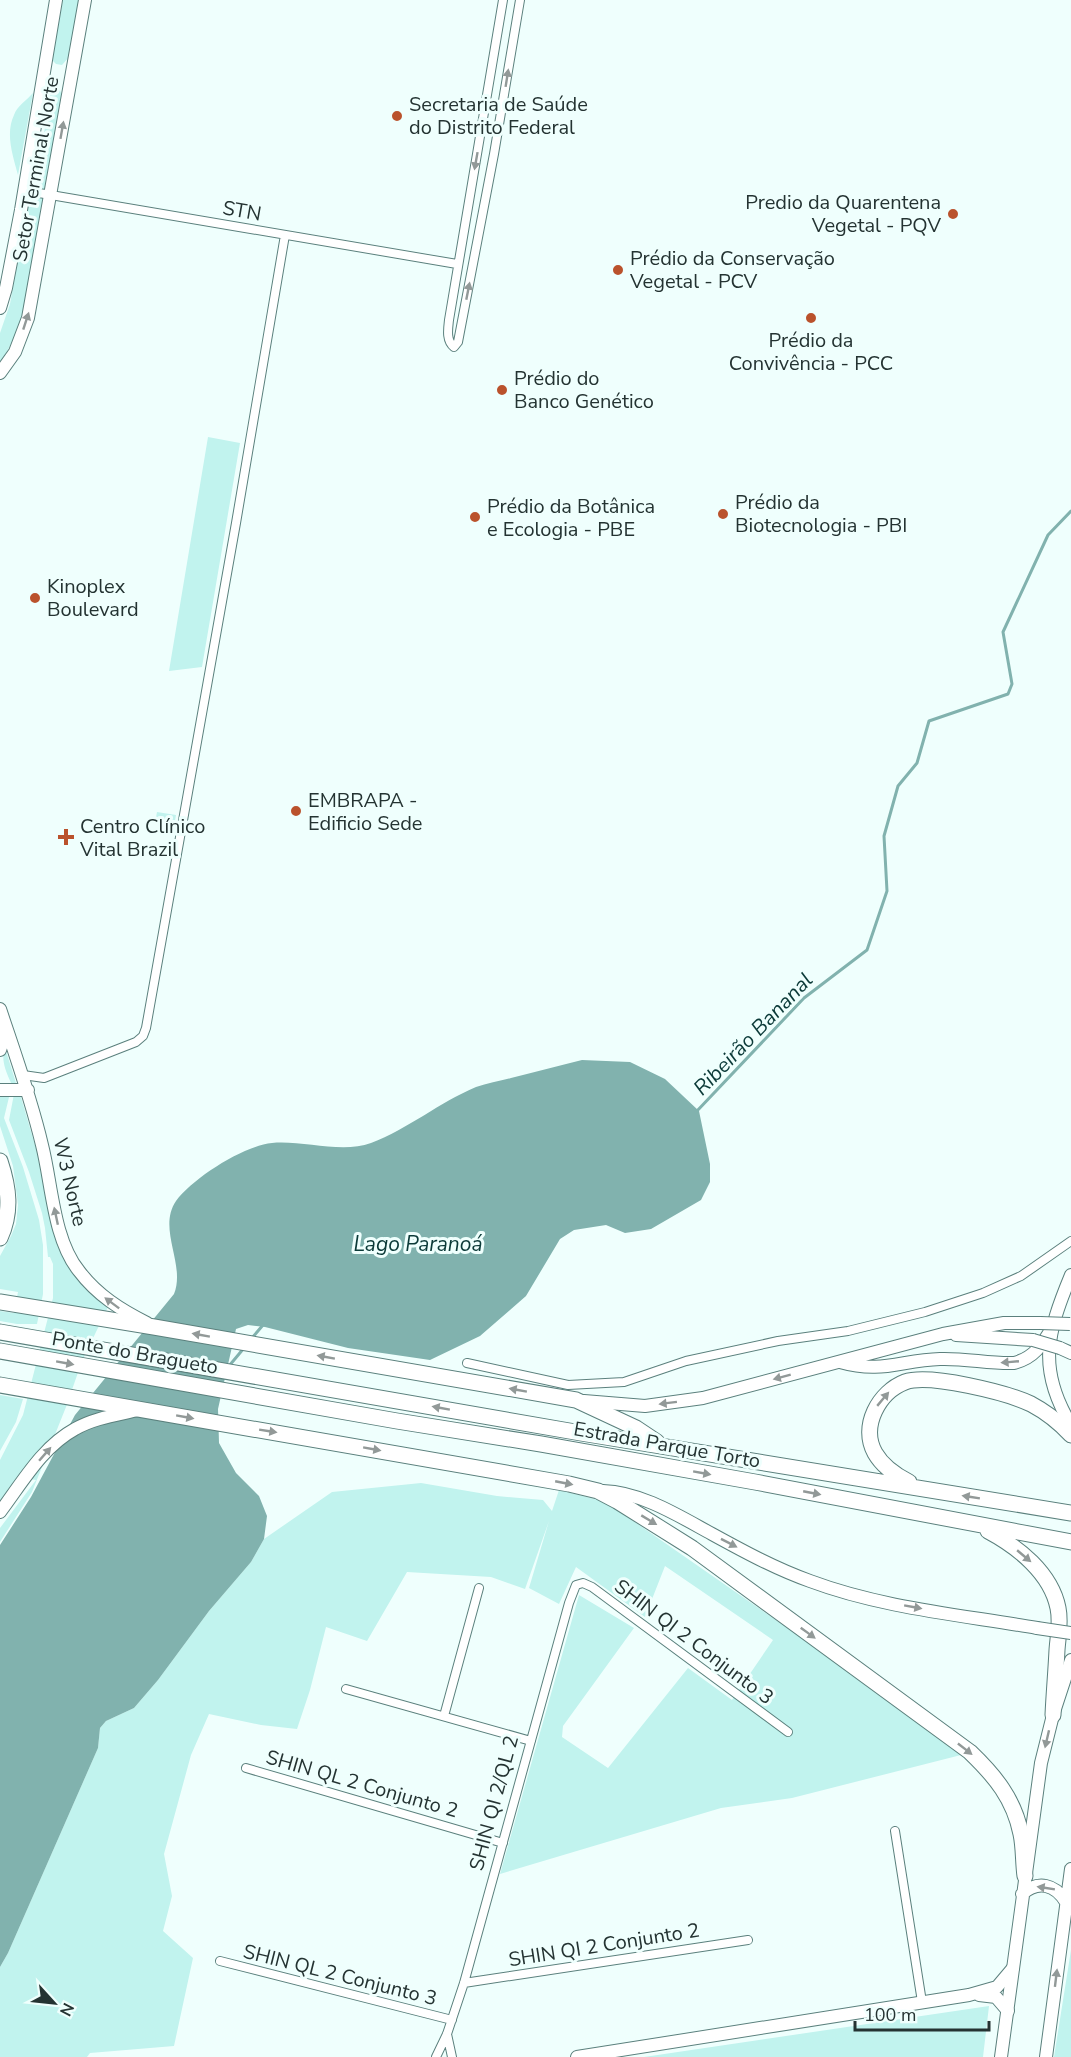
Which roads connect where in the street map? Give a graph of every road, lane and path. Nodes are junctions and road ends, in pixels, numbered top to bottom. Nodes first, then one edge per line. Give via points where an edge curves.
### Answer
1 (56, 0) edge
2 (85, 0) edge
3 (503, 0) edge
4 (520, 0) edge
5 (26, 182) junction
6 (50, 195) junction
7 (285, 235) junction
8 (458, 264) junction
9 (0, 308) edge
10 (0, 373) edge
11 (2, 1015) edge
12 (0, 1050) edge
13 (23, 1075) junction
14 (44, 1078) junction
15 (0, 1090) edge
16 (28, 1090) junction
17 (0, 1161) edge
18 (0, 1238) edge
19 (1071, 1241) edge
20 (1067, 1248) edge
21 (1071, 1275) edge
22 (0, 1302) edge
23 (1070, 1324) edge
24 (154, 1327) junction
25 (1053, 1328) junction
26 (7, 1333) edge
27 (943, 1334) junction
28 (1066, 1350) edge
29 (4, 1352) edge
30 (839, 1361) junction
31 (467, 1363) dead end
32 (258, 1376) joint
33 (0, 1385) edge
34 (255, 1395) joint
35 (576, 1400) junction
36 (141, 1410) junction
37 (1071, 1425) edge
38 (1071, 1435) edge
39 (662, 1446) junction
40 (923, 1489) junction
41 (598, 1491) junction
42 (0, 1512) edge
43 (1070, 1513) edge
44 (975, 1524) junction
45 (1068, 1542) edge
46 (579, 1584) joint
47 (479, 1588) dead end
48 (1071, 1633) edge
49 (1071, 1660) edge
50 (346, 1689) dead end
51 (1053, 1715) junction
52 (444, 1716) junction
53 (788, 1732) dead end
54 (531, 1741) junction
55 (246, 1768) dead end
56 (895, 1831) dead end
57 (503, 1843) junction
58 (1071, 1869) edge
59 (1025, 1876) junction
60 (1022, 1894) junction
61 (1066, 1902) junction
62 (748, 1940) dead end
63 (220, 1961) dead end
64 (1013, 1968) junction
65 (464, 1983) junction
66 (969, 1995) junction
67 (922, 2002) junction
68 (1008, 2011) junction
69 (452, 2020) junction
70 (447, 2034) junction
71 (436, 2057) edge
72 (452, 2057) edge
73 (577, 2057) edge
74 (1002, 2057) edge
75 (1046, 2057) edge

1 - 5 main road, Setor Terminal Norte
6 -> 2 main road, Setor Terminal Norte
3 -> 8 street
8 -> 4 street via 448,330 454,347 478,240
5 - 6 street, STN via 35,191
5 - 9 main road, Setor Terminal Norte
6 - 7 street, STN
10 -> 6 main road, Setor Terminal Norte via 15,352 28,318
7 - 8 street, STN
7 - 14 street via 146,1028 136,1041
11 - 12 main road
11 - 13 main road, W3 Norte
13 - 14 street
13 - 16 main road, W3 Norte
14 - 16 street
15 - 16 main road
24 -> 16 main road, W3 Norte via 103,1296 78,1270 66,1249
17 - 18 highway via 9,1198
19 - 20 street
20 - 31 street via 1021,1276 925,1312 848,1331 686,1360 624,1382 568,1385
21 - 25 main road
22 - 24 highway
23 - 27 main road, bridge via 1004,1323
35 -> 24 highway
25 -> 30 main road via 1032,1355 1014,1363 941,1359 867,1368
25 - 37 main road via 1049,1371 1060,1407
26 - 32 highway, Ponte do Bragueto
27 - 28 main road, bridge via 1033,1340
27 - 30 main road
29 -> 34 highway, Ponte do Bragueto
30 -> 35 main road via 725,1393 676,1402 645,1406
39 -> 32 highway, Estrada Parque Torto
33 - 36 highway
34 -> 44 highway, Estrada Parque Torto
35 - 39 highway via 636,1428
36 -> 41 highway
42 -> 36 main road via 63,1436 102,1418
40 -> 38 highway via 891,1472 870,1441 873,1412 881,1399 907,1381 935,1380 1009,1396 1044,1412
39 - 40 highway, Estrada Parque Torto
43 -> 40 highway, Estrada Parque Torto
41 -> 48 main road, bridge via 647,1502 782,1569 843,1593
41 -> 59 highway via 692,1548 970,1752 1000,1783 1014,1811 1022,1840
44 - 45 highway, Estrada Parque Torto
44 -> 51 highway via 1000,1537 1035,1565 1053,1593 1059,1624
46 - 53 street, SHIN QI 2 Conjunto 3 via 592,1587
46 - 54 street, SHIN QI 2/QL 2 via 574,1587 569,1603
47 - 52 street
49 - 51 main road
50 - 52 street
51 -> 59 main road via 1041,1763
52 - 54 street
54 - 57 street, SHIN QI 2/QL 2
55 - 57 street, SHIN QL 2 Conjunto 2
56 - 67 street
57 - 65 street, SHIN QI 2/QL 2
58 - 61 main road
59 - 60 main road
61 -> 60 main road via 1047,1886 1032,1887
60 - 64 main road
75 -> 61 main road
62 - 65 street, SHIN QI 2 Conjunto 2
63 - 69 street, SHIN QL 2 Conjunto 3
64 - 66 main road via 997,1986
64 - 68 main road
65 - 69 street, SHIN QI 2/QL 2
66 - 67 main road
66 - 68 main road via 996,1997
67 - 73 main road
68 - 74 main road
69 - 70 street, SHIN QI 2/QL 2
70 - 71 street, SHIN QI 2/QL 2
70 - 72 street

